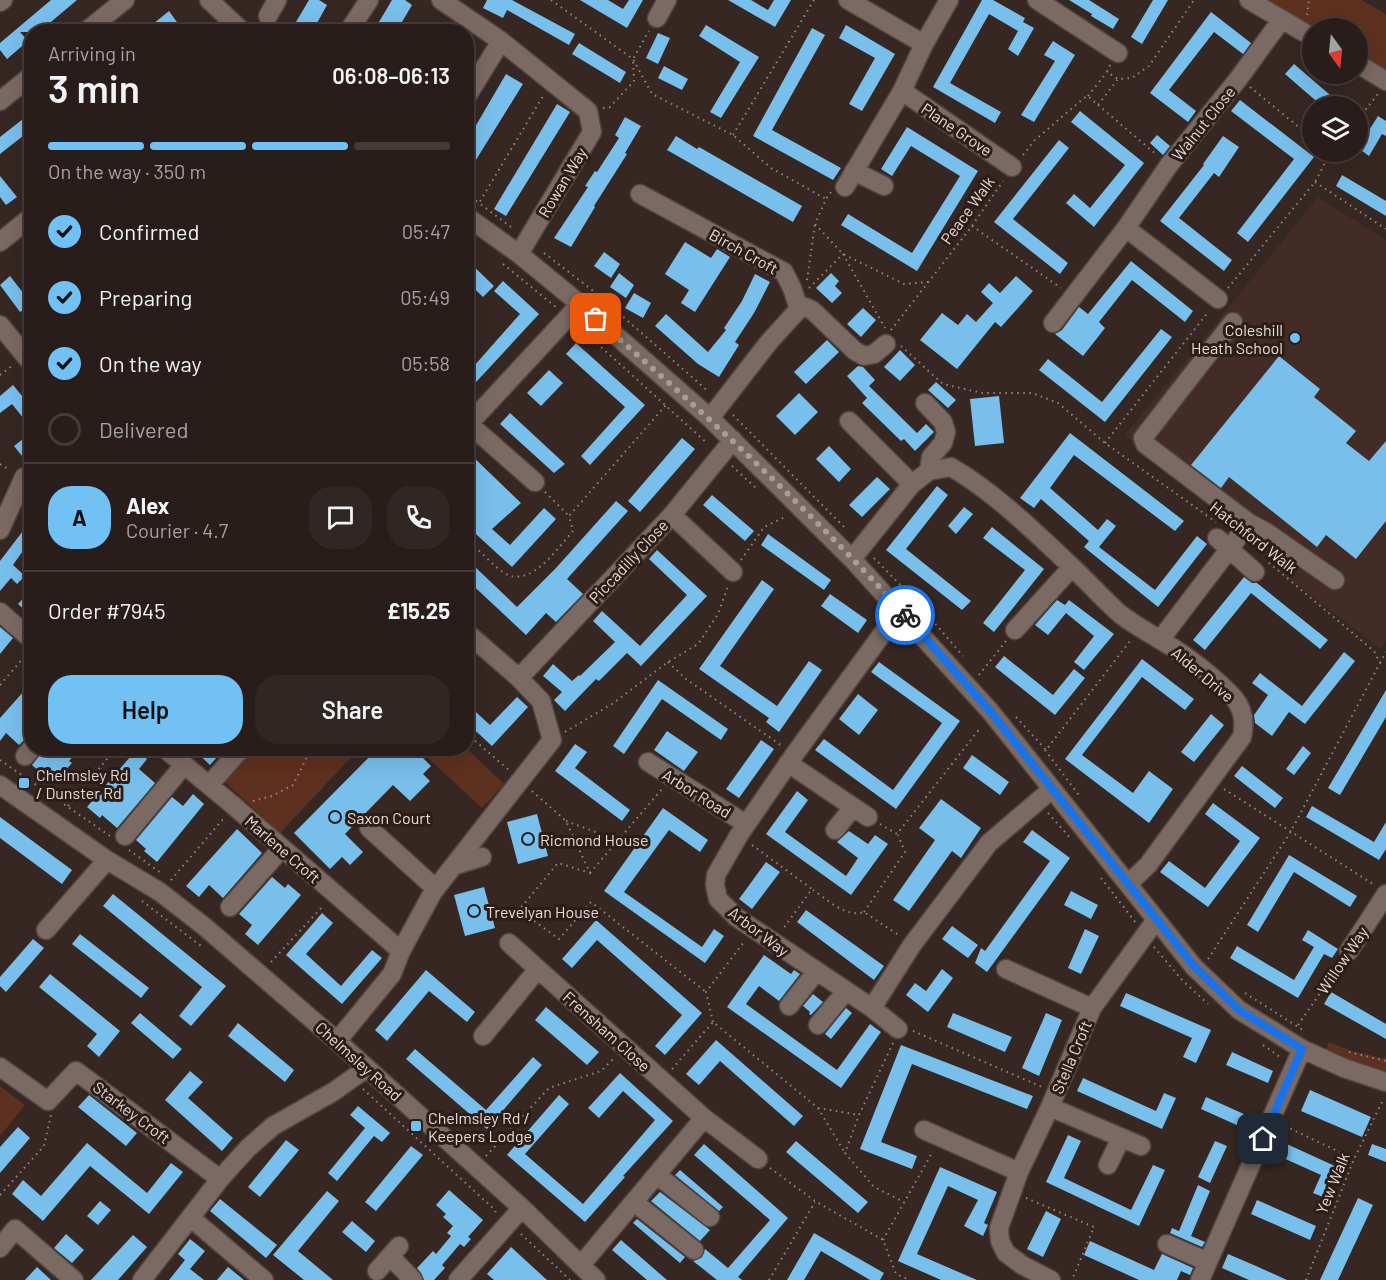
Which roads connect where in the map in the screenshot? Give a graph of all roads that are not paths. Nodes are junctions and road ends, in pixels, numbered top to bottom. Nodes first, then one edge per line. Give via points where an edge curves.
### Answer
1 (209, 0) edge
2 (277, 0) edge
3 (369, 0) edge
4 (441, 0) edge
5 (667, 0) edge
6 (848, 0) edge
7 (949, 0) edge
8 (1037, 0) edge
9 (1250, 0) edge
10 (119, 2) edge
11 (268, 16) dead end
12 (657, 18) road end
13 (1282, 19) junction
14 (94, 24) edge
15 (234, 24) edge
16 (353, 24) edge
17 (1302, 31) edge
18 (501, 41) junction
19 (924, 44) junction
20 (1118, 52) dead end
21 (1368, 74) edge
22 (24, 81) edge
23 (474, 85) edge
24 (1382, 87) edge
25 (902, 91) junction
26 (2, 96) edge
27 (1012, 167) road end
28 (884, 186) dead end
29 (640, 194) dead end
30 (474, 211) edge
31 (24, 222) edge
32 (1126, 228) junction
33 (0, 242) edge
34 (516, 252) junction
35 (1218, 299) dead end
36 (802, 301) junction
37 (574, 311) junction
38 (1233, 322) dead end
39 (1053, 323) dead end
40 (0, 324) edge
41 (890, 340) road end
42 (24, 354) edge
43 (925, 403) dead end
44 (710, 418) junction
45 (474, 419) edge
46 (849, 421) dead end
47 (474, 431) edge
48 (733, 440) junction
49 (929, 471) junction
50 (24, 477) dead end
51 (535, 482) road end
52 (912, 484) junction
53 (672, 514) junction
54 (1249, 523) junction
55 (0, 530) edge
56 (1228, 542) junction
57 (857, 553) junction
58 (1072, 567) junction
59 (1261, 567) road end
60 (733, 573) road end
61 (1335, 580) dead end
62 (0, 612) edge
63 (902, 613) junction
64 (1016, 630) road end
65 (24, 632) edge
66 (474, 639) edge
67 (1160, 640) junction
68 (519, 678) junction
69 (173, 756) edge
70 (235, 756) edge
71 (791, 759) junction
72 (648, 762) dead end
73 (184, 765) junction
74 (0, 785) edge
75 (209, 785) junction
76 (1052, 789) junction
77 (369, 828) dead end
78 (743, 830) junction
79 (835, 830) dead end
80 (124, 836) dead end
81 (282, 848) junction
82 (482, 857) dead end
83 (107, 860) junction
84 (453, 866) junction
85 (1128, 884) junction
86 (435, 888) junction
87 (1381, 890) edge
88 (230, 907) dead end
89 (1156, 920) junction
90 (46, 930) dead end
91 (509, 943) dead end
92 (401, 951) junction
93 (1349, 951) road end
94 (538, 969) junction
95 (1006, 969) dead end
96 (816, 972) junction
97 (846, 991) junction
98 (789, 1006) dead end
99 (872, 1008) junction
100 (1092, 1008) junction
101 (818, 1025) dead end
102 (898, 1029) road end
103 (483, 1036) dead end
104 (337, 1041) junction
105 (1302, 1049) junction
106 (0, 1067) edge
107 (360, 1074) junction
108 (1386, 1089) edge
109 (1053, 1100) junction
110 (704, 1118) junction
111 (932, 1134) road end
112 (1121, 1138) junction
113 (1141, 1146) dead end
114 (758, 1159) road end
115 (1108, 1165) dead end
116 (1019, 1172) junction
117 (657, 1174) junction
118 (220, 1179) junction
119 (634, 1202) junction
120 (522, 1208) junction
121 (710, 1217) dead end
122 (190, 1218) junction
123 (1167, 1244) dead end
124 (0, 1248) edge
125 (694, 1250) dead end
126 (1208, 1262) junction
127 (376, 1271) dead end
128 (576, 1273) edge
129 (1041, 1278) edge
130 (75, 1280) edge
131 (142, 1280) edge
132 (264, 1280) edge
133 (413, 1280) edge
134 (458, 1280) edge
135 (596, 1280) edge
136 (1200, 1280) edge

1 - 15 street
2 - 11 street
3 - 16 street
4 - 18 street
5 - 12 street
6 - 19 street
7 - 19 street
8 - 20 street
9 - 13 street
10 - 14 street
13 - 17 street
13 - 32 street, Walnut Close via 1168,165
18 - 23 street
18 - 34 street, Rowan Way via 588,111 592,132
19 - 25 street
21 - 24 street
22 - 26 street
25 - 27 street, Plane Grove
25 - 28 street via 849,179
29 - 36 street, Birch Croft via 784,272
30 - 34 street
31 - 33 street
32 - 35 street
32 - 39 street, Walnut Close
34 - 37 street
36 - 41 street via 864,356 874,354
36 - 44 street
37 - 44 street
37 - 45 street
38 - 54 street via 1143,438 1145,444
40 - 42 street
43 - 49 street via 943,422 946,432 944,443 931,457
44 - 48 street
46 - 52 street
47 - 51 street
48 - 53 street, Piccadilly Close
48 - 57 street
49 - 52 street
49 - 58 street, Alder Drive via 951,467 975,481
50 - 55 street
52 - 57 street
53 - 60 street
53 - 68 street, Piccadilly Close
54 - 56 street
54 - 61 street
56 - 59 street
56 - 67 street
57 - 63 street
58 - 64 street
58 - 67 street, Alder Drive via 1107,603 1139,629
62 - 65 street
63 - 71 street, Arbor Way via 891,622
63 - 76 street via 990,711
66 - 68 street
67 - 85 street, Alder Drive via 1189,659 1234,699 1245,725 1242,737 1211,780 1148,865
68 - 84 street via 541,701 552,740
69 - 73 street, Marlene Croft
70 - 75 street
71 - 78 street, Arbor Way
71 - 79 street via 860,812
72 - 78 street, Arbor Road
73 - 75 street, Marlene Croft
73 - 80 street
74 - 83 street, Chelmsley Road
75 - 81 street, Marlene Croft
76 - 85 street
76 - 99 street via 989,843 912,945
77 - 86 street
78 - 96 street, Arbor Way via 716,875 718,899 736,917
81 - 88 street
81 - 92 street, Marlene Croft
82 - 84 street
83 - 90 street
83 - 104 street, Chelmsley Road via 160,892 205,927
84 - 86 street
85 - 89 street
86 - 92 street
87 - 93 street, Willow Way
89 - 100 street, Stella Croft
89 - 105 street via 1194,966 1239,1010
91 - 94 street, Frensham Close
92 - 104 street via 392,974
94 - 103 street
94 - 110 street, Frensham Close
95 - 100 street, Stella Croft
96 - 97 street, Arbor Way
96 - 98 street
97 - 99 street, Arbor Way
97 - 101 street
99 - 102 street, Arbor Way
100 - 109 street, Stella Croft
104 - 107 street, Chelmsley Road
105 - 108 street
105 - 126 street
106 - 118 street, Starkey Croft via 48,1101 76,1071
107 - 118 street via 267,1131
107 - 120 street, Chelmsley Road via 476,1166
109 - 112 street, Stella Croft
109 - 116 street, Stella Croft
110 - 114 street, Frensham Close
110 - 117 street
111 - 116 street
112 - 113 street, Stella Croft
112 - 115 street
116 - 129 street, Stella Croft via 999,1228 1000,1241 1006,1254
117 - 119 street
117 - 121 street
118 - 122 street
119 - 125 street
119 - 128 street
120 - 128 street, Chelmsley Road
120 - 134 street
122 - 131 street
122 - 132 street
123 - 126 street
124 - 130 street via 15,1229
126 - 136 street
127 - 133 street via 394,1251
128 - 135 street, Chelmsley Road

